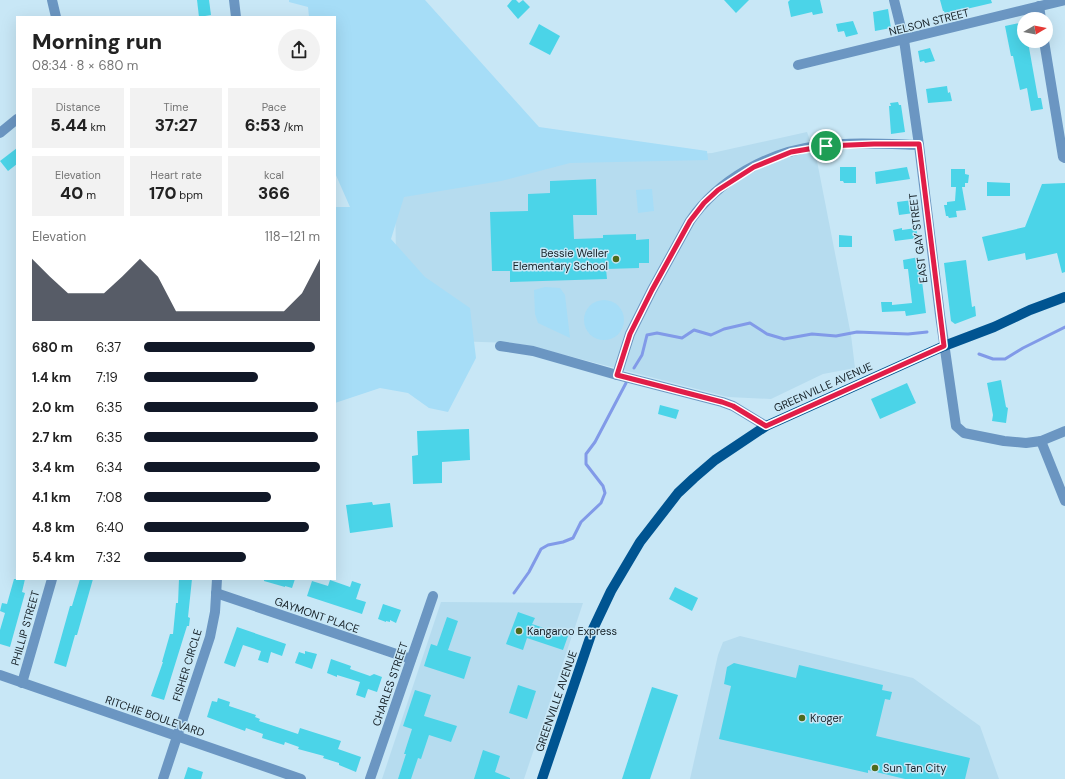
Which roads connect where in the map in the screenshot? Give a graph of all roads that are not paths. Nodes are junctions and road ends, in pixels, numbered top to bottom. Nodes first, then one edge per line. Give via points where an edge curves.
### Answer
1 (52, 0) edge
2 (234, 0) edge
3 (894, 0) edge
4 (1065, 0) edge
5 (1039, 6) junction
6 (1040, 12) edge
7 (56, 16) edge
8 (236, 16) edge
9 (904, 40) junction
10 (1045, 48) edge
11 (798, 65) dead end
12 (16, 120) edge
13 (0, 133) edge
14 (919, 144) junction
15 (1064, 158) edge
16 (1065, 296) edge
17 (500, 346) dead end
18 (944, 346) junction
19 (617, 375) junction
20 (766, 426) junction
21 (1065, 431) edge
22 (1041, 441) junction
23 (1065, 501) edge
24 (52, 580) edge
25 (217, 580) edge
26 (216, 593) junction
27 (433, 596) dead end
28 (411, 659) junction
29 (0, 675) edge
30 (22, 683) junction
31 (177, 736) junction
32 (163, 779) edge
33 (301, 779) edge
34 (370, 779) edge
35 (542, 779) edge

1 - 7 street
2 - 8 street
3 - 9 street, EAST GAY STREET
4 - 5 street, NELSON STREET
5 - 6 street
5 - 9 street, NELSON STREET
9 - 11 street, NELSON STREET
9 - 14 street, EAST GAY STREET
10 - 15 street
12 - 13 street
14 - 18 street, EAST GAY STREET
14 - 19 street via 834,145 806,148 764,161 727,183 707,200 690,221 630,334
16 - 18 main road, GREENVILLE AVENUE
17 - 19 street
18 - 20 main road, GREENVILLE AVENUE
18 - 22 street, EAST GAY STREET via 956,426 961,431 1004,441
19 - 20 street via 722,402
20 - 35 main road, GREENVILLE AVENUE via 715,460 684,488 640,542 623,568 597,620
21 - 22 street
22 - 23 street
24 - 30 street, PHILLIP STREET
25 - 26 street, FISHER CIRCLE
26 - 28 street, GAYMONT PLACE
26 - 31 street, FISHER CIRCLE via 210,637
27 - 28 street, CHARLES STREET
28 - 34 street, CHARLES STREET
29 - 30 street, RITCHIE BOULEVARD
30 - 31 street, RITCHIE BOULEVARD
31 - 32 street, FISHER CIRCLE
31 - 33 street, RITCHIE BOULEVARD

